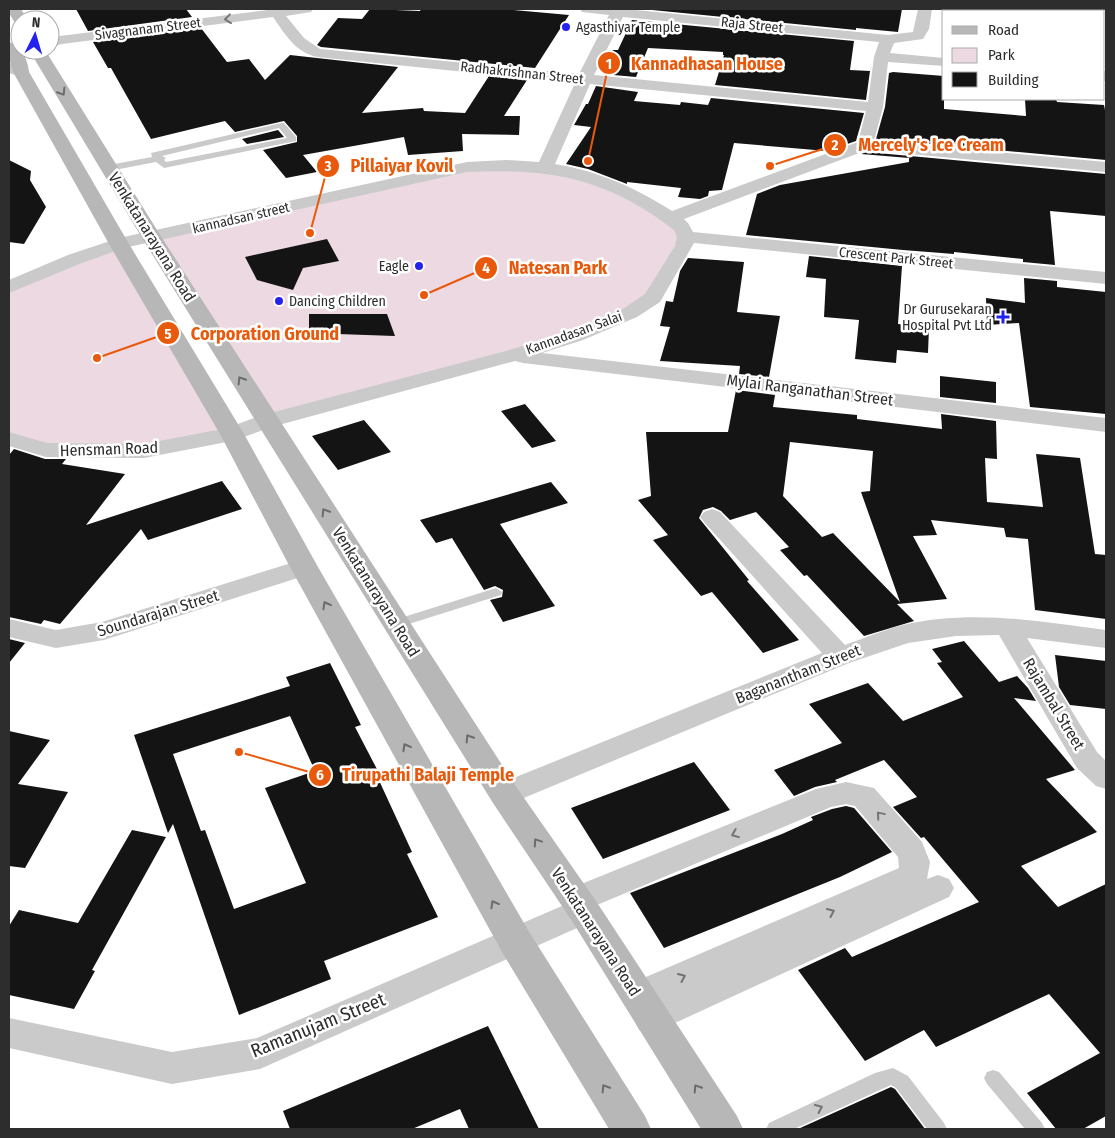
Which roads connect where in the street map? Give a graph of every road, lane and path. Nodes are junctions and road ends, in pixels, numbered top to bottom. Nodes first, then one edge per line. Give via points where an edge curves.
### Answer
1 (306, 9) edge
2 (587, 9) edge
3 (924, 9) edge
4 (618, 12) junction
5 (277, 13) junction
6 (888, 39) junction
7 (60, 40) edge
8 (881, 57) junction
9 (21, 60) edge
10 (22, 60) edge
11 (942, 62) edge
12 (584, 79) junction
13 (875, 107) junction
14 (865, 145) junction
15 (157, 159) junction
16 (1106, 167) edge
17 (109, 168) junction
18 (544, 168) junction
19 (671, 218) junction
20 (686, 237) junction
21 (152, 238) junction
22 (119, 244) junction
23 (1106, 278) edge
24 (9, 287) edge
25 (513, 356) junction
26 (267, 421) junction
27 (1106, 424) edge
28 (232, 434) junction
29 (9, 439) edge
30 (712, 517) dead end
31 (304, 567) junction
32 (496, 592) dead end
33 (396, 624) junction
34 (1008, 626) junction
35 (9, 628) edge
36 (1106, 639) edge
37 (840, 656) junction
38 (1106, 778) edge
39 (504, 794) junction
40 (938, 888) dead end
41 (580, 906) junction
42 (515, 941) junction
43 (644, 1008) junction
44 (9, 1033) edge
45 (993, 1078) dead end
46 (631, 1129) edge
47 (723, 1129) edge
48 (775, 1129) edge
49 (938, 1129) edge
50 (1036, 1129) edge

1 - 5 street, Sivagnanam Street
2 - 4 street, Raja Street
3 - 6 street, Raja Street via 918,36
4 - 6 street, Raja Street
4 - 12 street
5 -> 7 street, Sivagnanam Street
5 - 12 street, Radhakrishnan Street via 300,44 317,53
6 - 8 street
8 - 11 street
8 - 13 street
9 - 22 main road, Venkatanarayana Road
10 -> 17 main road, Venkatanarayana Road
12 - 13 street, Radhakrishnan Street
12 - 18 street
13 - 14 street
14 - 16 street
14 - 19 street
15 - 15 lane via 164,164 293,138 282,125 157,153 154,155
15 - 17 lane
17 - 21 main road, Venkatanarayana Road
18 - 19 street via 594,178 625,190
18 - 21 street, kannadsan street via 467,166
19 - 20 street via 682,227
20 - 23 street, Crescent Park Street
20 - 25 street, Kannadasan Salai via 684,246 653,298 630,313 576,336
21 - 22 street
26 -> 21 main road, Venkatanarayana Road
22 - 24 street
22 - 28 main road, Venkatanarayana Road
25 - 26 street, Kannadasan Salai
25 - 27 street, Mylai Ranganathan Street
26 - 28 street, Hensman Road
33 -> 26 main road, Venkatanarayana Road
28 - 29 street, Hensman Road via 144,451 46,450
28 - 31 main road, Venkatanarayana Road
30 - 37 street
31 - 35 street, Soundarajan Street via 104,631 56,639
42 -> 31 main road, Venkatanarayana Road
32 - 33 lane
39 -> 33 main road, Venkatanarayana Road
34 - 36 street, Baganantham Street
34 - 37 street, Baganantham Street via 956,627 905,634
34 - 38 street, Rajambal Street via 1087,760
37 - 39 street, Baganantham Street
41 -> 39 main road, Venkatanarayana Road
40 - 43 street
41 - 42 street, Ramanujam Street
41 - 43 main road, Venkatanarayana Road
43 -> 41 street, Ramanujam Street via 913,876 915,862 910,851 864,796 846,793 826,797
42 - 44 street, Ramanujam Street via 260,1052 172,1068
46 -> 42 main road, Venkatanarayana Road
47 -> 43 main road, Venkatanarayana Road
45 - 50 lane
48 -> 49 lane via 893,1076 902,1082

